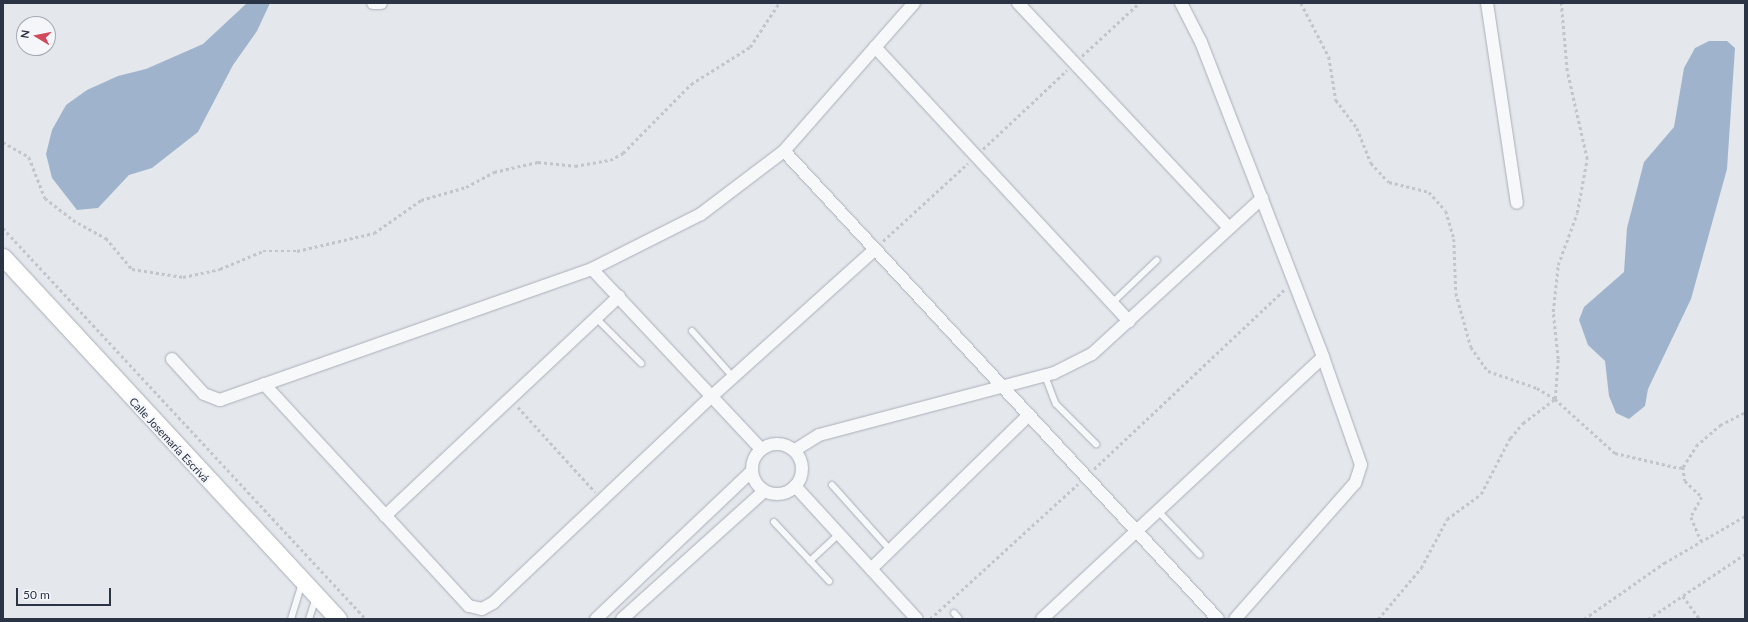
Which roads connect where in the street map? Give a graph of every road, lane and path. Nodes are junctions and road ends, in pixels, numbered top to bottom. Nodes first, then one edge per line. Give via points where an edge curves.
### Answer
1 (373, 3) edge
2 (381, 3) edge
3 (779, 3) edge
4 (914, 3) edge
5 (1018, 3) edge
6 (1139, 3) edge
7 (1181, 3) edge
8 (1300, 3) edge
9 (1487, 3) edge
10 (1561, 3) edge
11 (875, 47) junction
12 (1074, 63) junction
13 (3, 142) edge
14 (784, 151) junction
15 (976, 156) junction
16 (1262, 198) junction
17 (1517, 203) dead end
18 (3, 228) edge
19 (1229, 228) junction
20 (875, 249) junction
21 (3, 257) edge
22 (1157, 260) dead end
23 (592, 269) junction
24 (1294, 281) junction
25 (619, 296) junction
26 (1112, 303) junction
27 (596, 318) junction
28 (1129, 321) junction
29 (692, 331) dead end
30 (1323, 357) junction
31 (172, 359) dead end
32 (641, 363) dead end
33 (1045, 376) junction
34 (733, 377) junction
35 (264, 384) junction
36 (1003, 387) junction
37 (712, 396) junction
38 (510, 399) junction
39 (1555, 399) junction
40 (1745, 412) edge
41 (1029, 415) junction
42 (1096, 444) dead end
43 (761, 449) junction
44 (795, 450) junction
45 (1683, 467) junction
46 (752, 471) junction
47 (1086, 477) junction
48 (832, 485) dead end
49 (795, 486) junction
50 (764, 491) junction
51 (602, 500) junction
52 (1159, 512) junction
53 (385, 516) junction
54 (1745, 516) edge
55 (774, 522) dead end
56 (1137, 532) junction
57 (839, 534) junction
58 (1701, 541) junction
59 (891, 551) junction
60 (1745, 554) edge
61 (1200, 555) dead end
62 (810, 561) junction
63 (872, 569) junction
64 (829, 581) dead end
65 (302, 582) junction
66 (317, 596) junction
67 (1683, 596) junction
68 (954, 613) dead end
69 (291, 619) edge
70 (309, 619) edge
71 (338, 619) edge
72 (366, 619) edge
73 (596, 619) edge
74 (622, 619) edge
75 (917, 619) edge
76 (930, 619) edge
77 (959, 619) edge
78 (1042, 619) edge
79 (1218, 619) edge
80 (1235, 619) edge
81 (1378, 619) edge
82 (1584, 619) edge
83 (1648, 619) edge
84 (1700, 619) edge

1 - 2 street
3 - 13 path via 750,47 691,84 623,153 610,160 575,166 538,162 494,172 466,187 421,200 374,233 297,251 263,251 220,269 183,277 132,269 106,238 46,198 29,157
4 - 11 street
5 - 12 street
6 - 12 path
7 - 16 street via 1201,42
8 - 39 path via 1329,57 1336,100 1357,128 1371,163 1389,182 1429,192 1446,211 1454,239 1456,293 1471,348 1478,360 1488,371 1502,378 1537,388
9 - 17 street
10 - 39 path via 1567,71 1576,118 1588,148 1577,213 1558,265 1553,312 1558,359
11 - 14 street
11 - 15 street
12 - 15 path
12 - 19 street
14 - 20 street
14 - 23 street via 701,214
15 - 20 path
15 - 26 street
16 - 19 street
16 - 24 street
18 - 72 path
19 - 28 street
20 - 34 street
20 - 36 street
21 - 65 street, Calle Josemaría Escrivá
22 - 26 lane
23 - 25 street
23 - 35 street
24 - 30 street
24 - 47 path
25 - 27 street
25 - 37 street
26 - 28 street
27 - 32 lane
27 - 38 street
28 - 33 street via 1092,354
29 - 34 lane
30 - 52 street
30 - 80 street via 1361,465 1355,483
31 - 35 street via 204,394 220,400
33 - 36 street
33 - 42 lane via 1056,404
34 - 37 street
35 - 53 street
36 - 41 street
36 - 44 street via 819,435
37 - 43 street
37 - 51 street
38 - 51 path
38 - 53 street
39 - 45 path via 1615,453
39 - 81 path via 1523,423 1510,438 1481,494 1447,519 1421,568
40 - 45 path via 1720,425 1696,446
41 - 47 street
41 - 59 street
43 - 44 street via 772,443 785,444
43 - 46 street
44 - 49 street via 802,461 803,473
45 - 58 path via 1688,486 1702,497 1691,517
46 - 50 street via 756,482
46 - 73 street
47 - 56 street
47 - 76 path
48 - 59 lane
49 - 50 street via 776,495
49 - 57 street
50 - 74 street
51 - 53 street via 494,603 482,609 469,606
52 - 56 street
52 - 61 lane
54 - 58 path
55 - 62 lane
56 - 78 street
56 - 79 street
57 - 62 lane
57 - 63 street
58 - 82 path
59 - 63 street
60 - 67 path
62 - 64 lane
63 - 75 street
65 - 66 street, Calle Josemaría Escrivá
65 - 69 lane
66 - 70 lane
66 - 71 street, Calle Josemaría Escrivá
67 - 83 path
67 - 84 path
68 - 77 lane

